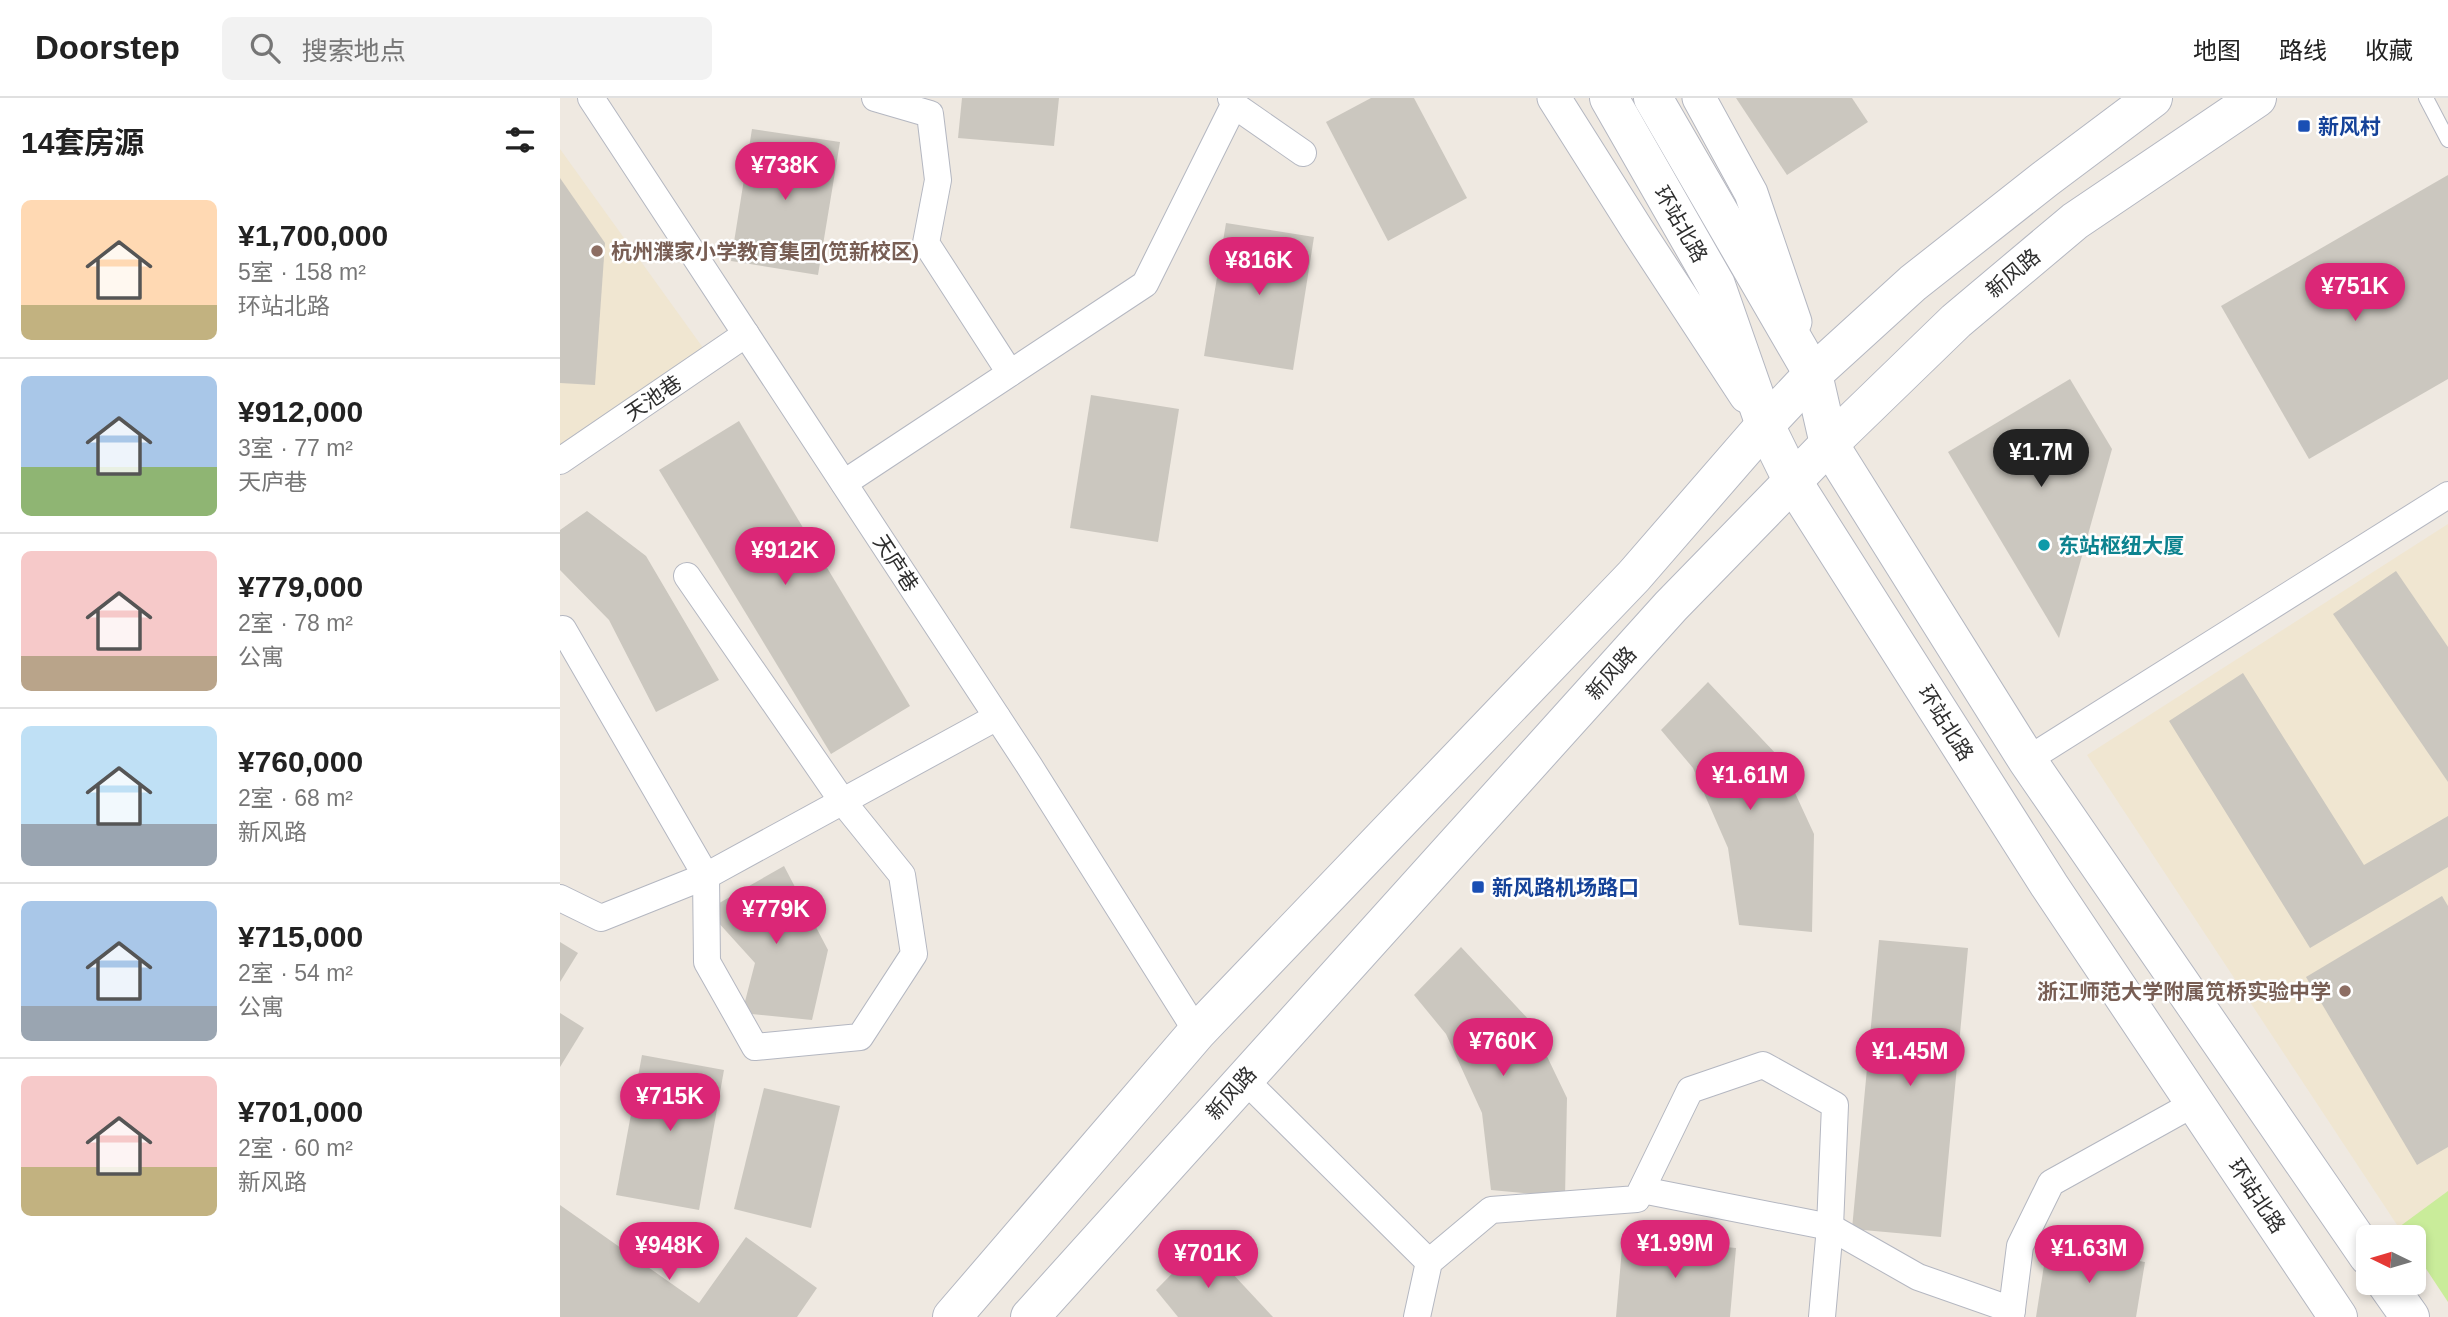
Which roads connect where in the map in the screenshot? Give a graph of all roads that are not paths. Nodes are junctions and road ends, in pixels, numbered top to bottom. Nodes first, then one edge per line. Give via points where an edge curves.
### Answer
1 (590, 98) edge
2 (875, 98) edge
3 (1554, 98) edge
4 (1609, 98) edge
5 (1653, 98) edge
6 (1699, 98) edge
7 (2153, 98) edge
8 (2257, 98) edge
9 (2426, 98) edge
10 (1233, 102) edge
11 (930, 106) edge
12 (2448, 140) edge
13 (1303, 153) dead end
14 (746, 334) junction
15 (1010, 373) junction
16 (1813, 374) junction
17 (1765, 425) junction
18 (1829, 444) junction
19 (560, 461) edge
20 (1793, 482) junction
21 (844, 483) junction
22 (2448, 495) edge
23 (687, 576) dead end
24 (563, 629) dead end
25 (997, 717) junction
26 (2027, 760) junction
27 (843, 802) junction
28 (706, 877) junction
29 (560, 898) edge
30 (1197, 1032) junction
31 (1244, 1079) junction
32 (2195, 1103) junction
33 (1642, 1191) junction
34 (1830, 1227) junction
35 (2356, 1239) edge
36 (1429, 1262) junction
37 (2394, 1295) edge
38 (2011, 1314) edge
39 (952, 1317) edge
40 (1030, 1317) edge
41 (1417, 1317) edge
42 (1822, 1317) edge
43 (2338, 1317) edge
44 (2410, 1317) edge

1 - 14 street, 天庐巷
2 - 11 street
3 - 17 street
4 - 17 main road, 环站北路 via 1716,285
5 - 16 main road, 环站北路
6 - 16 street via 1751,193
7 - 16 main road via 1913,283
8 - 18 main road, 新风路 via 2075,221 1956,321
9 - 12 lane
10 - 13 street
10 - 15 street via 1145,284
11 - 15 street via 938,180 926,243
14 - 19 street, 天池巷
14 - 21 street, 天庐巷
15 - 21 street
16 - 17 main road
16 - 18 main road, 环站北路
17 - 20 main road, 环站北路
17 - 30 main road via 1634,576
18 - 20 main road, 新风路
18 - 26 main road, 环站北路
20 - 31 main road, 新风路 via 1671,606
20 - 32 main road, 环站北路 via 2049,886
21 - 25 street, 天庐巷
22 - 26 street
23 - 27 street
24 - 28 street
25 - 27 street
25 - 30 street, 天庐巷
26 - 35 main road, 环站北路
27 - 28 street
27 - 28 street via 902,875 914,954 860,1037 755,1047 707,962
28 - 29 street via 601,918
30 - 39 main road
31 - 36 street
31 - 40 main road, 新风路
32 - 38 street via 2051,1183 2020,1246
32 - 43 main road, 环站北路
33 - 34 street
33 - 34 street via 1690,1090 1763,1065 1835,1105
33 - 36 street via 1637,1199 1491,1210
34 - 38 street via 1918,1277
34 - 42 street
36 - 41 street
37 - 44 main road

